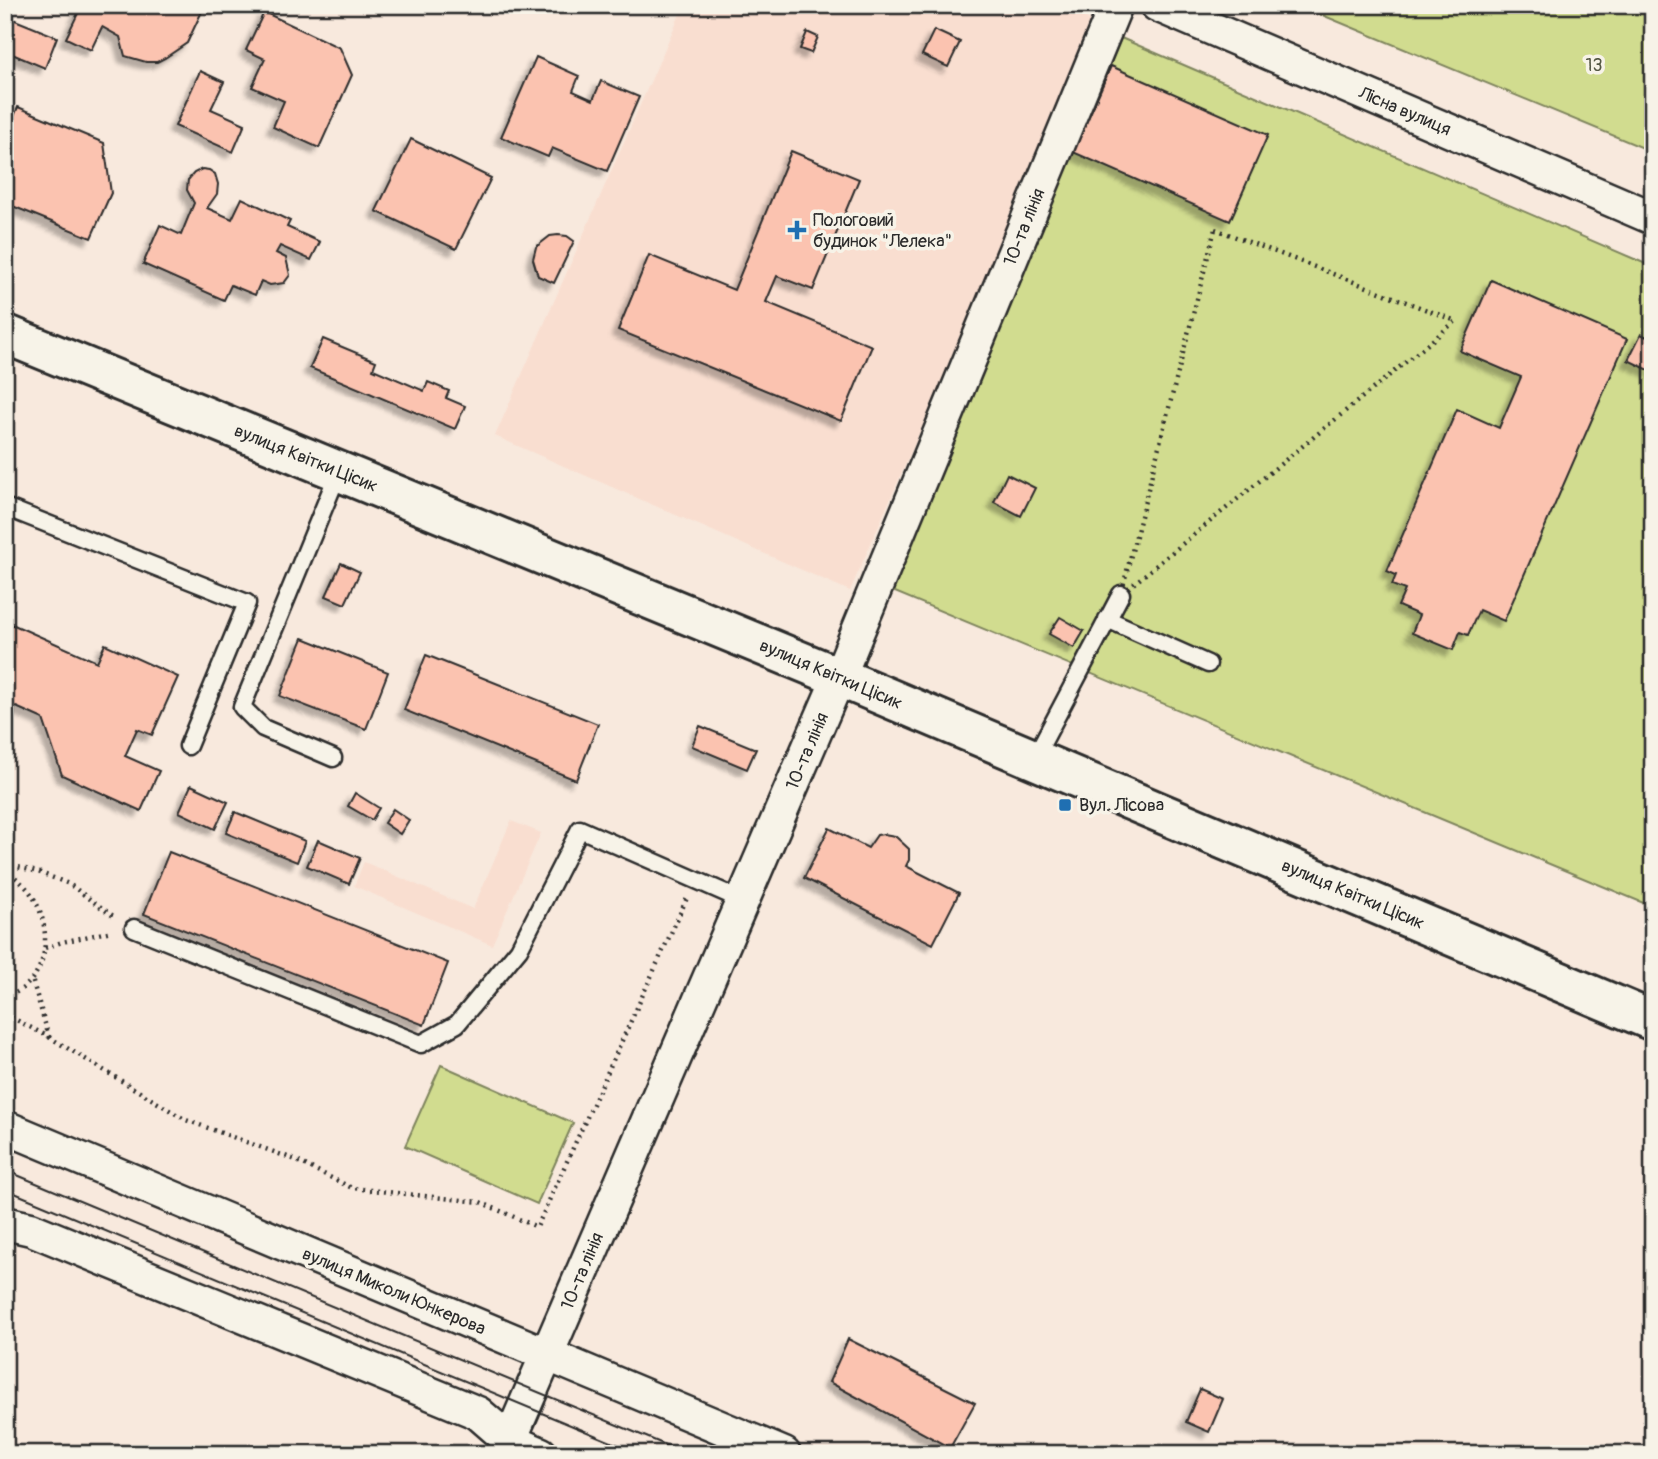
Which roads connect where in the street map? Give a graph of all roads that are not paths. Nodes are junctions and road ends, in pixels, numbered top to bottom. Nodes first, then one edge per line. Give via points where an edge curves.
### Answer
1 (1116, 5) edge
2 (1157, 5) edge
3 (1653, 218) edge
4 (5, 334) edge
5 (338, 471) junction
6 (5, 506) edge
7 (1121, 594) road end
8 (1107, 619) junction
9 (1208, 664) dead end
10 (839, 677) junction
11 (188, 746) dead end
12 (333, 758) dead end
13 (1034, 759) junction
14 (737, 898) dead end
15 (134, 928) road end
16 (1653, 1021) edge
17 (5, 1127) edge
18 (5, 1223) edge
19 (546, 1354) junction
20 (506, 1447) edge
21 (541, 1454) edge
22 (784, 1454) edge

1 - 10 street, 10-та лінія
2 - 3 street, Лісна вулиця
4 - 5 street, вулиця Квітки Цісик
5 - 10 street, вулиця Квітки Цісик
5 - 12 lane via 242,707 263,728
6 - 11 lane via 247,603
7 - 8 lane
8 - 9 lane
8 - 13 lane
10 - 13 street, вулиця Квітки Цісик
10 - 19 street, 10-та лінія
13 - 16 street, вулиця Квітки Цісик
14 - 15 lane via 580,829 519,949 457,1024 421,1044
17 - 19 street, вулиця Миколи Юнкерова
18 - 20 street via 32,1229 478,1413
19 - 20 street, 10-та лінія
19 - 22 street, вулиця Миколи Юнкерова
20 - 21 street

